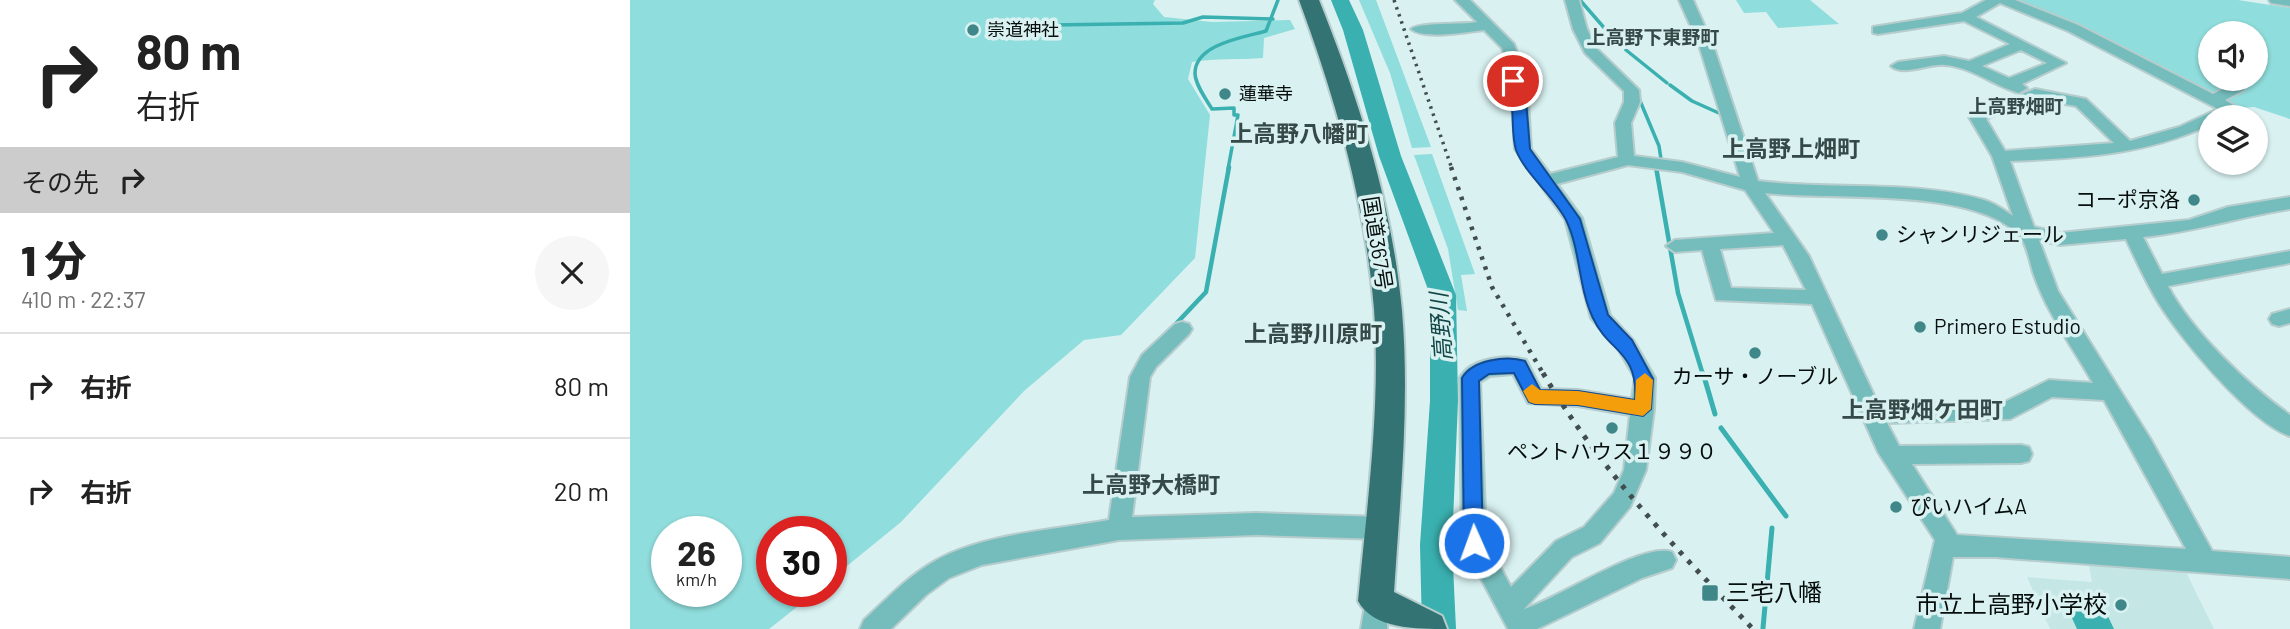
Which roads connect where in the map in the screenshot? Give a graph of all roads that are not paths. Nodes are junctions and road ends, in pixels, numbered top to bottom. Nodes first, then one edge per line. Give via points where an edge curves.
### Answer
1 (1309, 0) edge
2 (1462, 0) edge
3 (1572, 0) edge
4 (1686, 0) edge
5 (1996, 0) edge
6 (2003, 0) edge
7 (2276, 0) edge
8 (2290, 2) edge
9 (1966, 18) junction
10 (1488, 25) junction
11 (1418, 29) dead end
12 (1878, 30) dead end
13 (2023, 44) junction
14 (1898, 66) dead end
15 (1970, 66) junction
16 (2010, 83) junction
17 (2231, 91) edge
18 (2035, 94) junction
19 (2213, 100) junction
20 (2222, 105) edge
21 (2198, 125) edge
22 (2128, 148) junction
23 (2000, 156) junction
24 (1626, 160) junction
25 (1545, 181) junction
26 (1751, 186) junction
27 (2288, 205) edge
28 (2025, 231) junction
29 (2131, 231) junction
30 (1788, 238) junction
31 (1710, 245) junction
32 (1675, 246) dead end
33 (2290, 257) edge
34 (2158, 281) junction
35 (1821, 297) junction
36 (1182, 329) dead end
37 (2110, 392) junction
38 (1643, 409) junction
39 (1872, 415) junction
40 (2290, 427) edge
41 (2021, 454) dead end
42 (1893, 455) junction
43 (1381, 528) junction
44 (1119, 529) junction
45 (1950, 546) junction
46 (1664, 560) dead end
47 (2205, 561) junction
48 (2290, 568) edge
49 (1379, 613) edge
50 (1516, 621) edge
51 (873, 629) edge
52 (1429, 629) edge
53 (1927, 629) edge

1 - 43 highway, 国道367号 via 1364,163 1384,278 1390,356
2 - 10 street
3 - 24 street via 1580,29 1594,53 1631,90 1632,102 1623,122
4 - 26 street via 1706,44
5 - 9 street
6 - 19 street via 2073,28
7 - 8 street
9 - 12 street
9 - 13 street
10 - 11 street
10 - 25 street via 1509,47 1513,61 1506,71 1520,100 1523,149
13 - 15 street
13 - 16 street via 2059,63
14 - 15 street via 1944,60
15 - 16 street
16 - 18 street
17 - 19 street
18 - 22 street via 2081,102
18 - 23 street via 1977,117
19 - 20 street
21 - 22 street
22 - 23 street
23 - 28 street
24 - 25 street
24 - 26 street via 1682,167
25 - 38 street via 1573,219 1601,318 1639,363 1645,379
26 - 28 street via 1802,192 1935,195 1982,205
26 - 30 street
27 - 29 street via 2228,213 2190,226
28 - 29 street via 2060,239
28 - 37 street via 2049,292
29 - 34 street
30 - 31 street
30 - 35 street
31 - 32 street
31 - 35 street via 1723,295
33 - 34 street
34 - 40 street via 2163,295 2201,345 2252,398
35 - 39 street
36 - 44 street via 1149,360 1140,377
37 - 39 street via 2049,388 2010,410
37 - 47 street
38 - 50 street via 1635,470 1615,513 1592,536 1564,549
38 - 50 street via 1578,398 1535,397 1519,366 1486,368 1470,378 1474,543
39 - 42 street
41 - 42 street
42 - 45 street
43 - 44 street via 1256,524
43 - 49 highway, 国道367号
44 - 51 street via 982,554 942,570
45 - 47 street
45 - 53 street via 1943,548
46 - 50 street
47 - 48 street
49 - 52 highway, 国道367号

